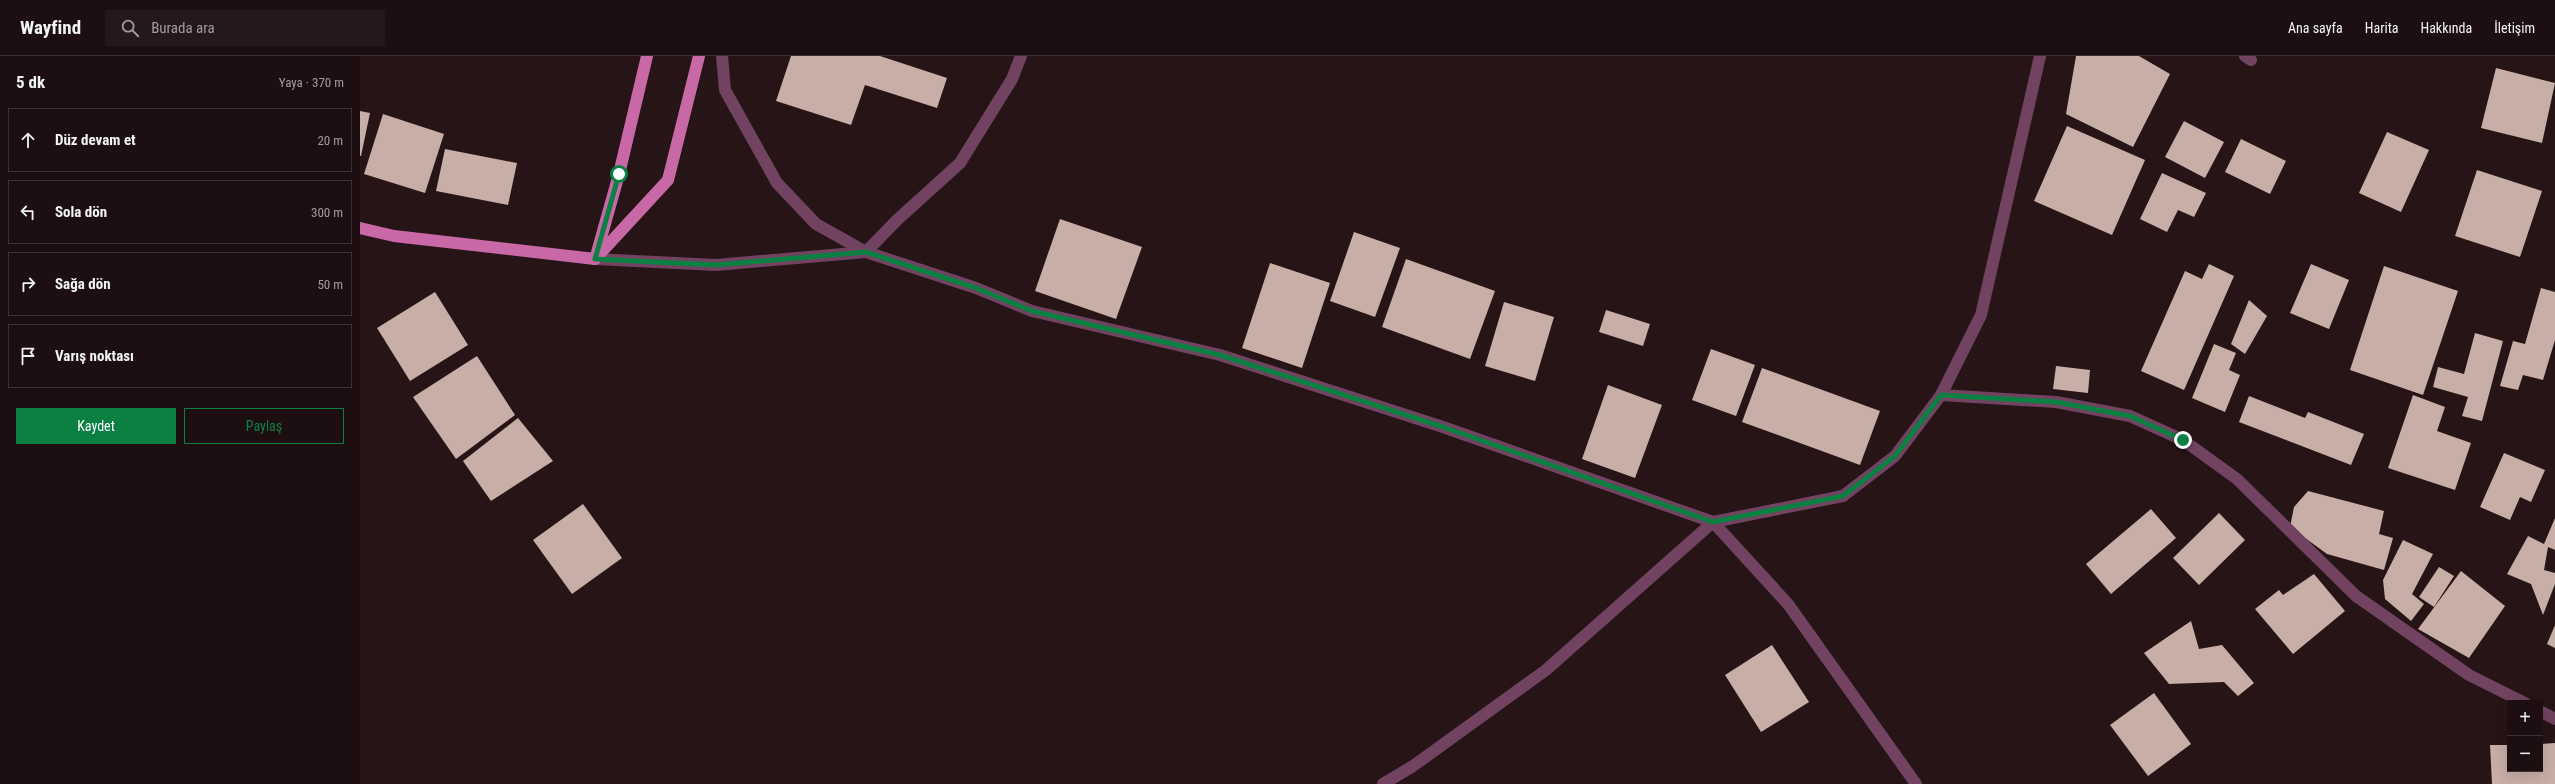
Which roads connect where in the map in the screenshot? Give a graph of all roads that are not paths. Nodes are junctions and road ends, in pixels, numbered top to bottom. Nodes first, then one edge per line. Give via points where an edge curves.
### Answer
1 (646, 56) edge
2 (699, 56) edge
3 (722, 56) edge
4 (1021, 56) edge
5 (2040, 56) edge
6 (360, 228) edge
7 (866, 252) junction
8 (595, 259) junction
9 (1941, 395) junction
10 (1713, 522) junction
11 (2519, 700) edge
12 (2543, 713) edge
13 (2555, 719) edge
14 (1384, 784) edge
15 (1916, 784) edge

1 - 8 main road via 619,174
2 - 8 main road via 668,180
3 - 7 street via 725,90 777,184 816,224
4 - 7 street via 1012,79 960,163
5 - 9 street via 1981,316
6 - 8 main road via 394,236
7 - 8 street via 716,265
7 - 10 street via 968,285 1032,311 1220,355 1443,427
9 - 10 street via 1895,456 1843,496
9 - 11 street via 2056,402 2130,416 2183,440 2237,479 2356,596 2469,675
10 - 14 street via 1546,670
10 - 15 street via 1788,604
12 - 13 street

